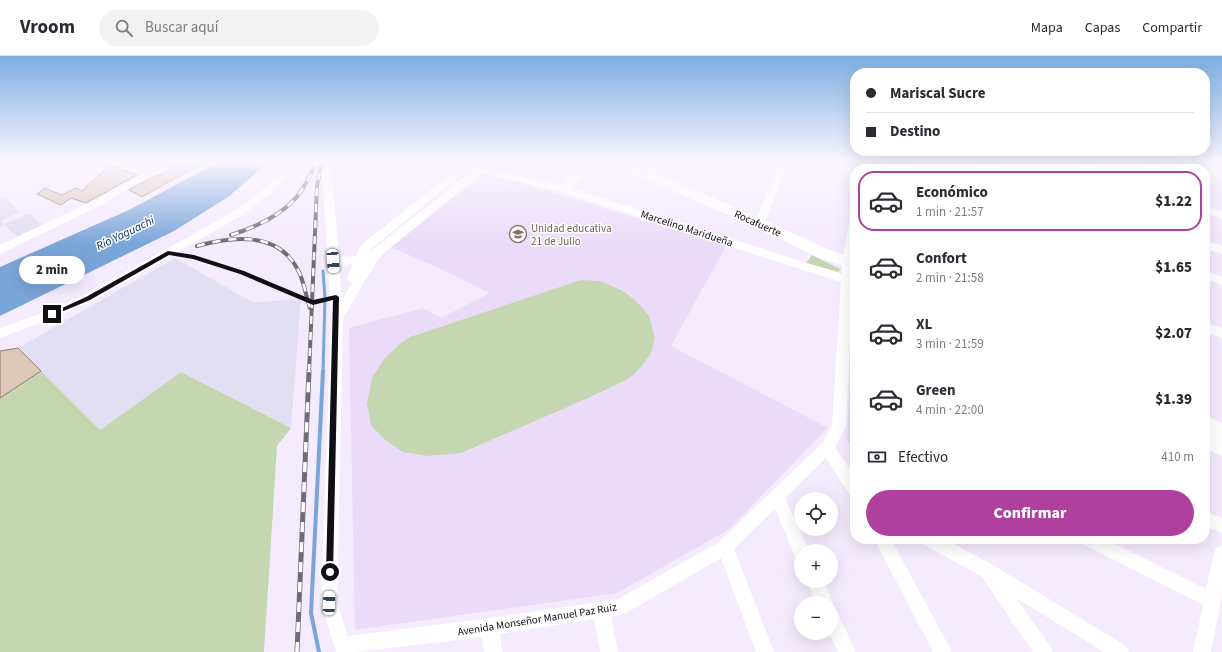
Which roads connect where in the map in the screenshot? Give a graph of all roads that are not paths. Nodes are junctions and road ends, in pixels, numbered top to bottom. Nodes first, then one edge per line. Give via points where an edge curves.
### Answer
1 (122, 189) edge
2 (270, 189) edge
3 (328, 189) edge
4 (449, 189) edge
5 (564, 189) edge
6 (680, 189) edge
7 (773, 189) edge
8 (1210, 211) edge
9 (1222, 215) edge
10 (759, 223) junction
11 (1210, 246) edge
12 (0, 250) edge
13 (1222, 250) edge
14 (168, 253) junction
15 (367, 259) junction
16 (333, 261) junction
17 (850, 270) edge
18 (850, 271) edge
19 (1210, 277) edge
20 (1222, 281) edge
21 (850, 284) edge
22 (336, 297) junction
23 (337, 318) junction
24 (1210, 329) edge
25 (0, 333) edge
26 (1222, 333) edge
27 (1210, 426) edge
28 (1222, 432) edge
29 (1210, 442) edge
30 (827, 447) junction
31 (1222, 448) edge
32 (850, 482) edge
33 (777, 497) junction
34 (1210, 520) edge
35 (1222, 526) edge
36 (798, 544) edge
37 (885, 544) edge
38 (938, 544) edge
39 (1099, 544) edge
40 (725, 547) junction
41 (1222, 557) edge
42 (987, 572) junction
43 (1212, 601) junction
44 (601, 610) junction
45 (490, 627) junction
46 (838, 632) edge
47 (344, 649) edge
48 (493, 652) edge
49 (609, 652) edge
50 (765, 652) edge
51 (847, 652) edge
52 (943, 652) edge
53 (1044, 652) edge
54 (1120, 652) edge
55 (1202, 652) edge

1 - 12 street
2 - 14 street via 235,215
3 - 16 street
4 - 15 street
5 - 18 street, Marcelino Maridueña
6 - 10 street, Rocafuerte
7 - 10 street
8 - 9 street
10 - 17 street, Rocafuerte via 822,253
11 - 13 street
14 - 22 lane via 194,257 242,272 313,302
14 - 25 street via 88,298
15 - 16 street
15 - 23 street
16 - 22 street
19 - 20 street
21 - 30 street, Avenida Monseñor Manuel Paz Ruiz via 839,426
22 - 23 street
23 - 47 street via 329,603
24 - 26 street
27 - 28 street
29 - 31 street
30 - 32 street
30 - 33 street, Avenida Monseñor Manuel Paz Ruiz
33 - 36 street
33 - 40 street, Avenida Monseñor Manuel Paz Ruiz
34 - 35 street
37 - 52 street
38 - 42 street
39 - 43 street
40 - 44 street, Avenida Monseñor Manuel Paz Ruiz via 620,607
40 - 50 street
41 - 43 street
42 - 53 street
42 - 54 street
43 - 55 street
44 - 45 street, Avenida Monseñor Manuel Paz Ruiz
44 - 49 street
45 - 47 street, Avenida Monseñor Manuel Paz Ruiz
45 - 48 street
46 - 51 street

